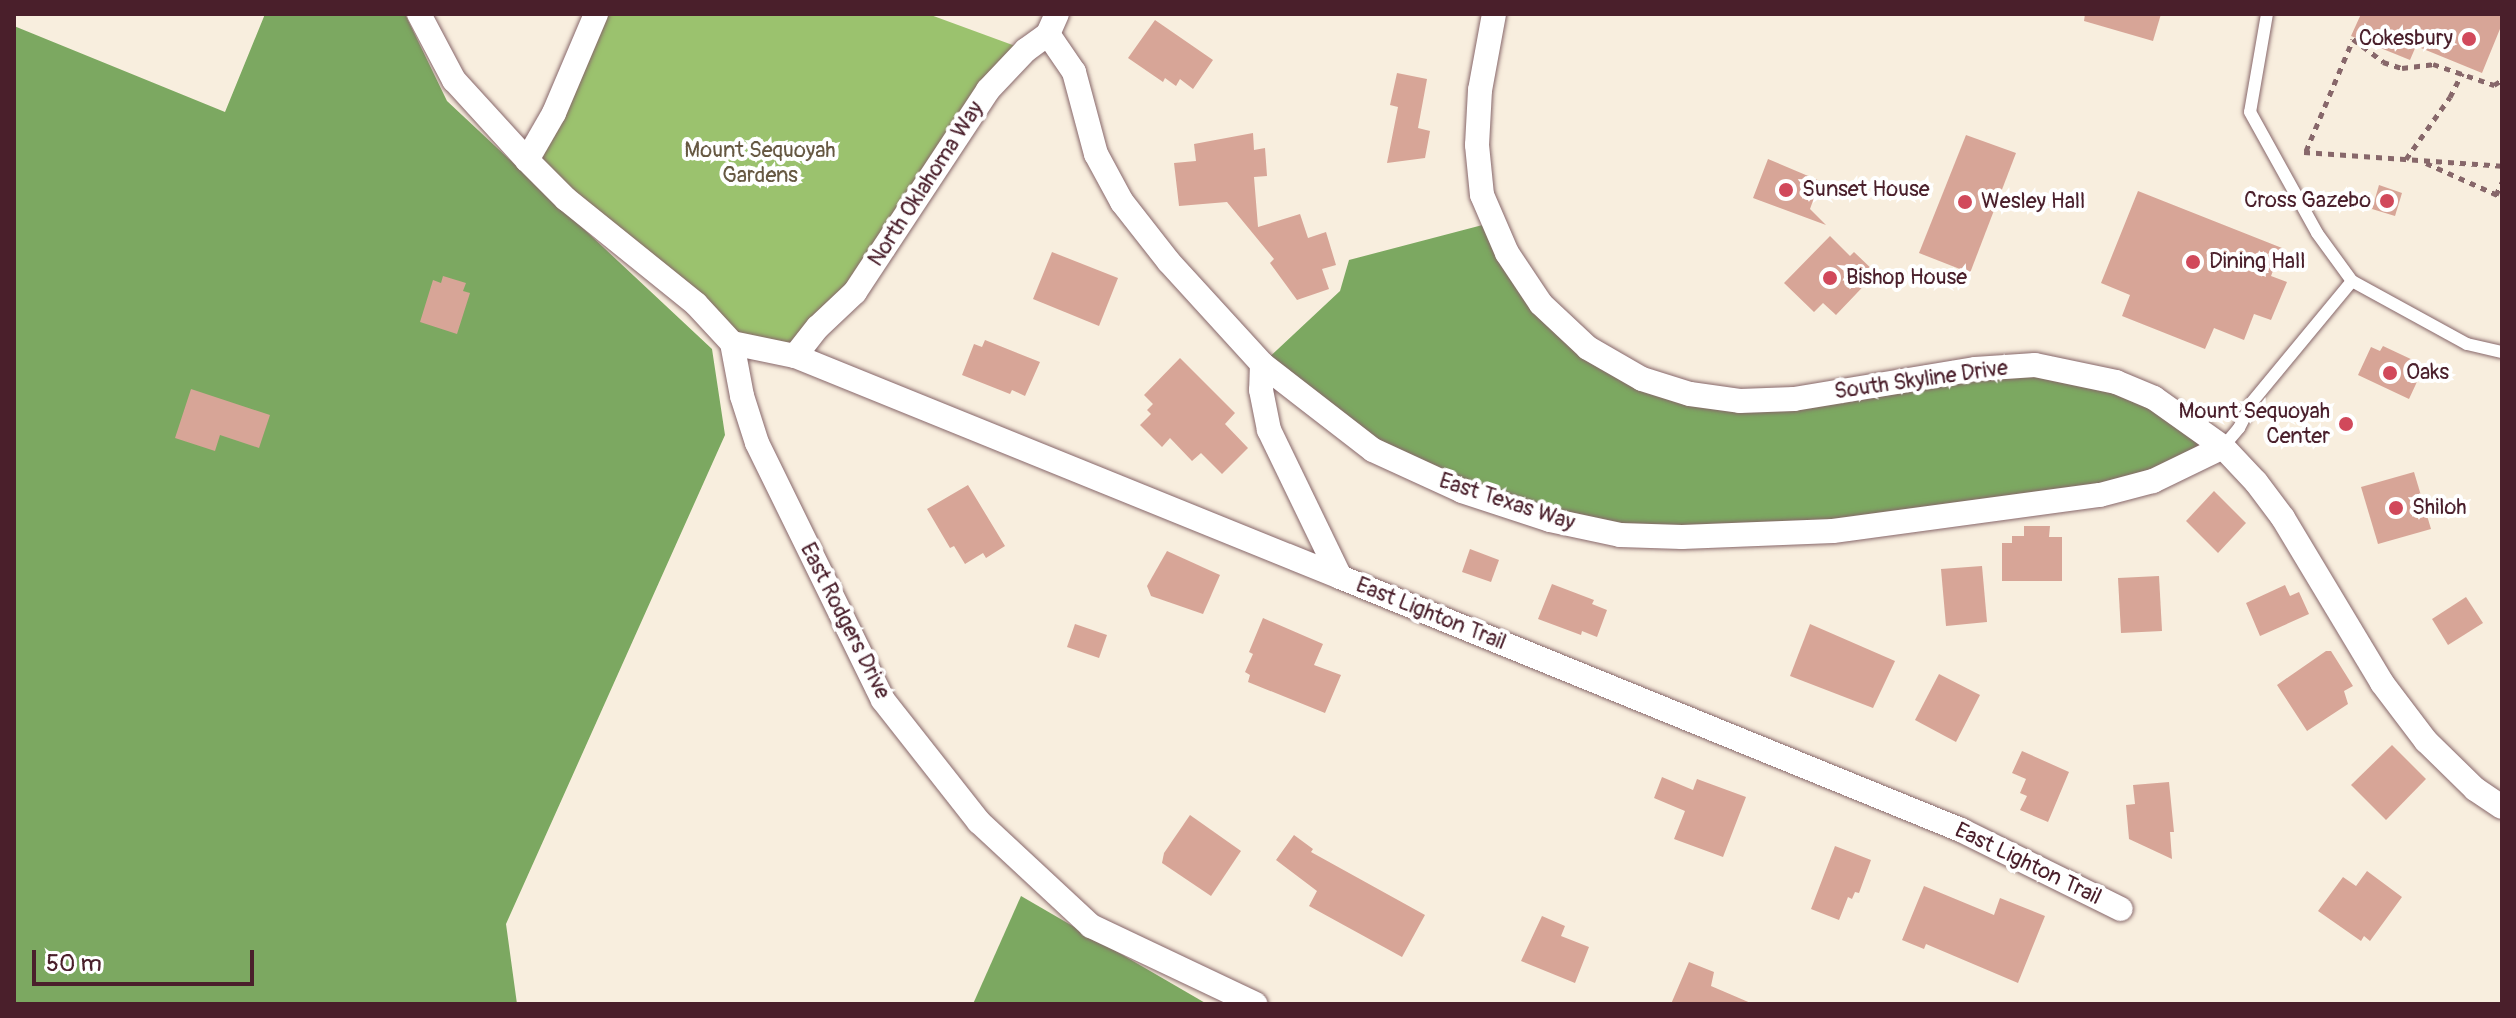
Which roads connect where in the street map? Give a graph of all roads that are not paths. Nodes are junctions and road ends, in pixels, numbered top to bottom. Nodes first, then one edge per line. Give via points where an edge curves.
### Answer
1 (419, 14) edge
2 (596, 14) edge
3 (1494, 14) edge
4 (2267, 14) edge
5 (1053, 24) edge
6 (527, 160) junction
7 (2352, 281) junction
8 (732, 343) junction
9 (2502, 352) edge
10 (795, 356) junction
11 (1262, 364) junction
12 (2223, 447) junction
13 (1340, 577) junction
14 (2502, 807) edge
15 (2121, 909) dead end
16 (1255, 1004) edge

1 - 6 street via 454,80
2 - 6 street via 554,113
3 - 12 street, South Skyline Drive via 1480,90 1477,145 1482,195 1507,253 1541,304 1588,348 1642,379 1690,394 1753,400 1794,399 1975,369 2035,365 2116,382 2154,398
4 - 7 lane via 2250,112 2317,233
5 - 10 street, North Oklahoma Way via 988,90 855,292
5 - 11 street, East Texas Way via 1074,72 1096,154 1122,202
6 - 8 street via 566,199 696,304
7 - 9 lane via 2467,344
7 - 12 lane via 2252,402
8 - 10 street, East Lighton Trail
8 - 16 street, East Rodgers Drive via 757,443 883,700 979,822 1091,926
10 - 13 street, East Lighton Trail
11 - 12 street, East Texas Way via 1373,450 1462,491 1550,520 1620,535 1833,531 2100,495 2153,481
11 - 13 street via 1269,430
12 - 14 street, South Skyline Drive via 2283,518 2382,683 2426,741 2475,789
13 - 15 street, East Lighton Trail via 1961,830

